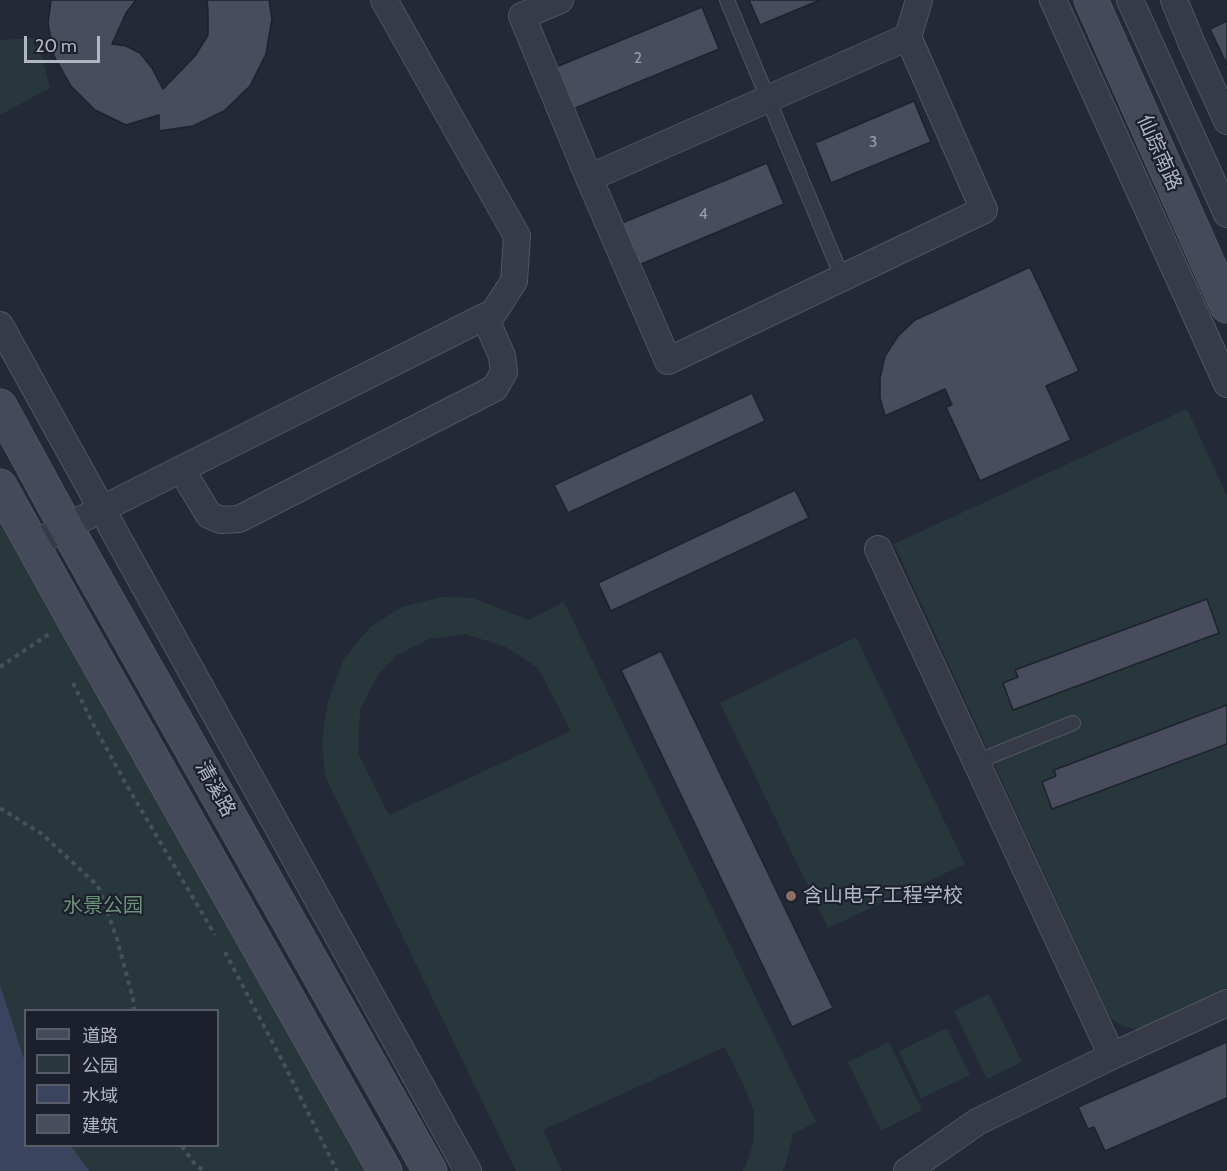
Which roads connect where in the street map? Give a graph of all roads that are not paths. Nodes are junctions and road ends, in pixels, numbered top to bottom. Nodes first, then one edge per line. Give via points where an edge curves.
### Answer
1 (384, 0) edge
2 (560, 0) edge
3 (727, 0) edge
4 (918, 0) edge
5 (1053, 0) edge
6 (1091, 0) edge
7 (1130, 0) edge
8 (1174, 0) edge
9 (908, 37) junction
10 (768, 99) junction
11 (1227, 121) edge
12 (589, 178) junction
13 (1227, 214) edge
14 (842, 277) junction
15 (1227, 306) edge
16 (485, 317) junction
17 (0, 324) edge
18 (1227, 384) edge
19 (0, 406) edge
20 (181, 469) junction
21 (0, 486) edge
22 (102, 509) junction
23 (66, 526) junction
24 (32, 545) junction
25 (878, 549) dead end
26 (1073, 723) dead end
27 (976, 762) junction
28 (1227, 1004) edge
29 (364, 1053) junction
30 (1112, 1056) junction
31 (329, 1072) junction
32 (385, 1171) edge
33 (430, 1171) edge
34 (468, 1171) edge
35 (907, 1171) edge

1 - 16 street via 516,236 514,281 494,312
2 - 12 street via 522,16
3 - 10 lane
4 - 9 street
5 - 18 street
6 - 15 main road, 仙踪南路
7 - 13 street
8 - 11 street
9 - 10 street
9 - 14 street via 984,210
10 - 12 street
10 - 14 lane
12 - 14 street via 668,361
16 - 20 street
16 - 20 street via 502,356 504,372 495,388 238,519 221,520 209,515
17 - 22 street
19 - 23 main road, 清溪路
20 - 22 street
21 - 24 main road, 清溪路
22 - 23 street
22 - 34 street
23 - 24 street
23 - 29 main road, 清溪路
24 - 31 main road, 清溪路 via 57,627
25 - 27 street
26 - 27 lane
27 - 30 street
28 - 30 street
29 - 31 main road
29 - 33 main road, 清溪路
30 - 35 street via 977,1122
31 - 32 main road, 清溪路

